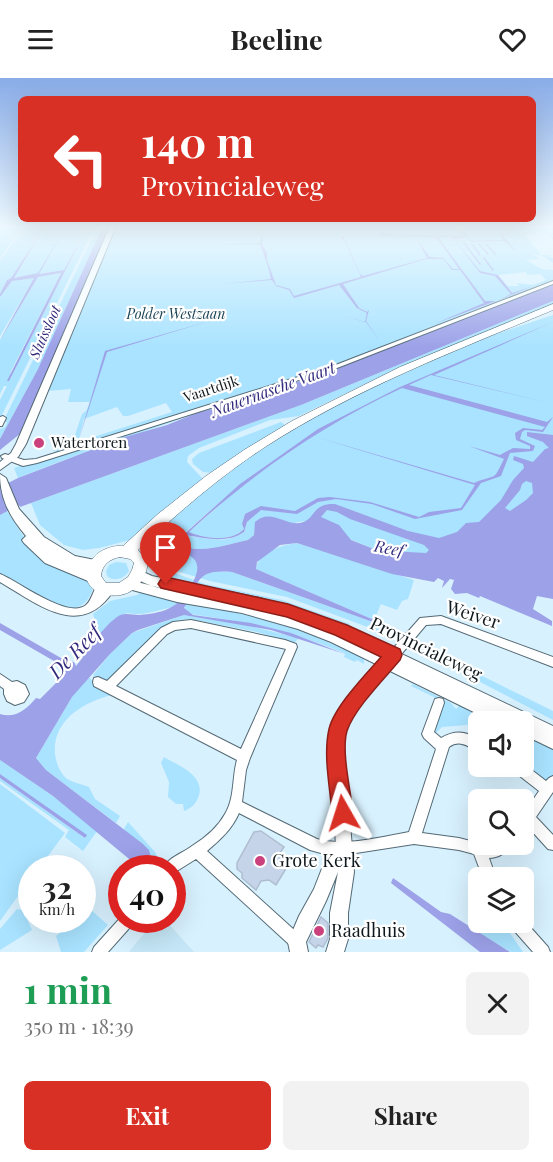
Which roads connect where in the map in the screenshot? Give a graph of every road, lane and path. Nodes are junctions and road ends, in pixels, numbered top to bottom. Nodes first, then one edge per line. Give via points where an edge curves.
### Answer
1 (96, 267) edge
2 (553, 282) edge
3 (553, 307) edge
4 (553, 314) edge
5 (509, 326) junction
6 (5, 458) edge
7 (0, 467) edge
8 (1, 481) edge
9 (131, 553) junction
10 (0, 578) edge
11 (99, 580) junction
12 (134, 580) junction
13 (390, 659) junction
14 (553, 662) edge
15 (0, 679) edge
16 (12, 689) dead end
17 (439, 703) dead end
18 (489, 711) edge
19 (553, 732) edge
20 (534, 733) edge
21 (468, 739) edge
22 (553, 742) edge
23 (442, 746) junction
24 (244, 757) junction
25 (534, 777) edge
26 (550, 786) edge
27 (236, 805) junction
28 (534, 809) edge
29 (534, 827) edge
30 (414, 838) junction
31 (553, 844) edge
32 (468, 847) edge
33 (343, 849) junction
34 (197, 851) junction
35 (186, 858) edge
36 (116, 933) edge
37 (526, 933) edge
38 (298, 947) edge
39 (99, 952) edge
40 (334, 952) edge
41 (543, 952) edge

1 - 6 street via 22,439
2 - 6 street, Vaartdijk via 335,367 37,461 23,463
3 - 5 highway
4 - 5 highway
5 - 9 highway via 373,382 321,408 259,446 192,496
6 - 7 street
8 - 11 main road via 23,532 42,553
9 - 11 highway via 109,554
9 - 12 highway via 141,566
10 - 11 street via 64,612 78,612 99,602
11 - 12 highway
12 - 13 street, Provincialeweg via 280,618
13 - 14 street, Weiver via 423,621 441,620
13 - 18 street, Provincialeweg
13 - 19 street, Provincialeweg
13 - 33 street via 338,728
15 - 16 street
17 - 23 street via 428,734
20 - 22 street
21 - 23 street via 449,739
23 - 30 street
24 - 24 street via 103,685 173,626 191,624 292,647
24 - 27 street
25 - 26 street
26 - 28 street
27 - 33 street via 315,845
27 - 34 street via 221,830
29 - 31 street
30 - 32 street
30 - 33 street
33 - 38 street via 334,859
33 - 40 street via 346,872 339,939
34 - 35 street
34 - 38 street
36 - 39 street
37 - 41 street

